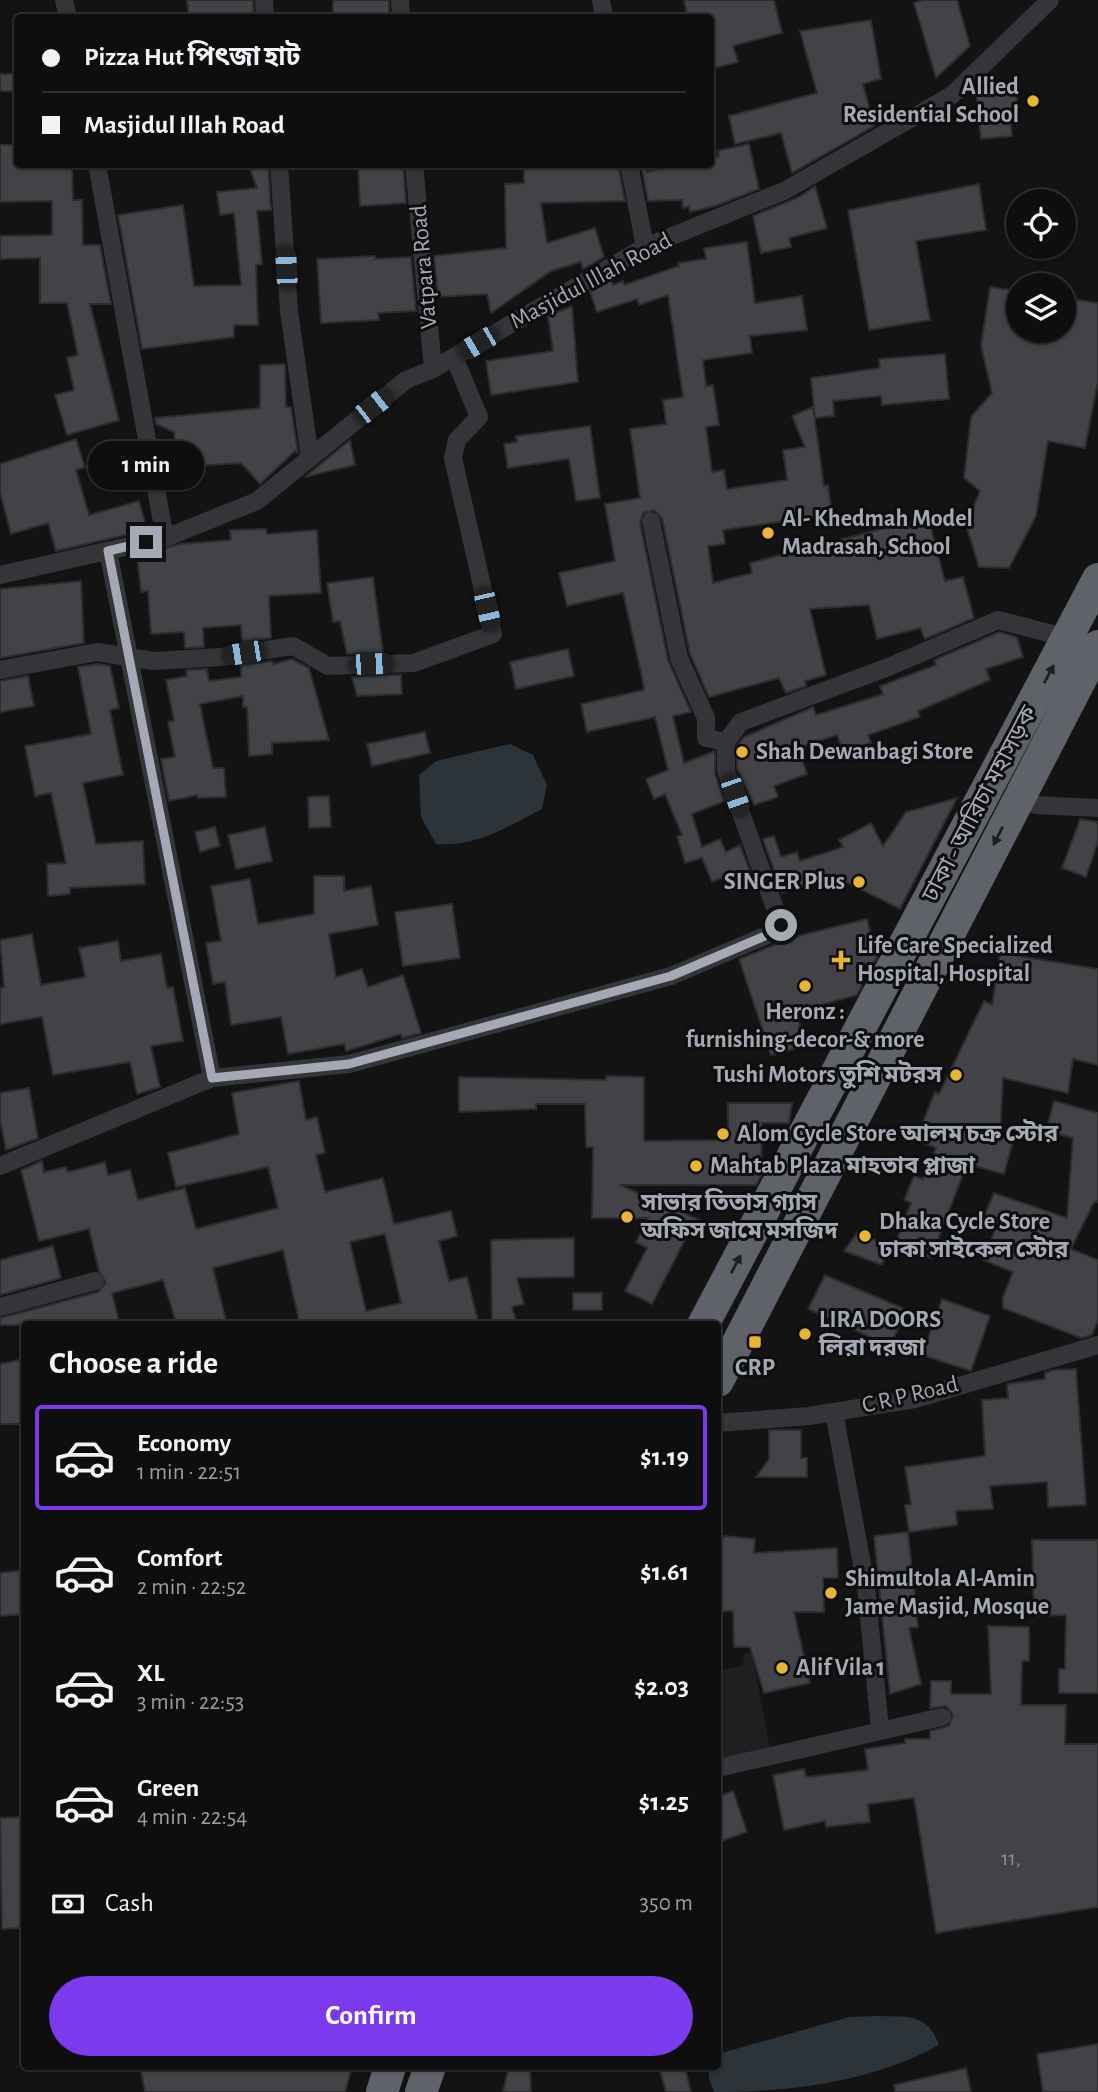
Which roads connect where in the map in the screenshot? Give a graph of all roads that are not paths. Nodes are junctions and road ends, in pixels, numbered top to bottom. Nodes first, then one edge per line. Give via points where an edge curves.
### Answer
1 (1051, 0) edge
2 (98, 168) edge
3 (279, 168) edge
4 (415, 168) edge
5 (630, 168) edge
6 (645, 247) junction
7 (454, 356) junction
8 (433, 369) junction
9 (310, 458) junction
10 (651, 521) dead end
11 (165, 538) junction
12 (108, 551) junction
13 (0, 575) edge
14 (1098, 579) edge
15 (1083, 642) edge
16 (130, 658) junction
17 (0, 670) edge
18 (706, 718) junction
19 (741, 722) junction
20 (726, 742) junction
21 (1019, 796) junction
22 (1098, 808) edge
23 (212, 1078) junction
24 (0, 1166) edge
25 (96, 1281) dead end
26 (0, 1307) edge
27 (706, 1321) edge
28 (1098, 1345) edge
29 (721, 1375) edge
30 (834, 1412) junction
31 (721, 1423) edge
32 (942, 1717) dead end
33 (880, 1729) junction
34 (721, 1767) edge
35 (389, 2070) edge
36 (429, 2070) edge
37 (382, 2092) edge
38 (421, 2092) edge

1 - 6 street, Masjidul Illah Road via 952,95 784,191
2 - 11 street
3 - 9 street via 289,311
4 - 8 street, Vatpara Road
5 - 6 street
6 - 7 street, Masjidul Illah Road
7 - 8 street, Masjidul Illah Road
7 - 16 street via 479,417 457,440 453,458 493,634 414,663 328,666 293,646 220,657
8 - 9 street, Masjidul Illah Road via 406,380
9 - 11 street, Masjidul Illah Road via 257,501
10 - 18 street via 679,658
11 - 12 street, Masjidul Illah Road
12 - 13 street, Masjidul Illah Road
12 - 16 street
14 - 15 highway, ঢাকা - আরিচা মহাসড়ক
15 - 19 street via 998,620
15 - 21 highway, ঢাকা - আরিচা মহাসড়ক
27 -> 15 highway, ঢাকা - আরিচা মহাসড়ক
16 - 17 street via 96,652
16 - 23 street
18 - 19 street
18 - 20 street via 706,738
19 - 20 street
20 - 23 street via 726,771 781,925 774,932 671,976 349,1064
21 - 22 street via 1036,805
21 -> 29 highway, ঢাকা - আরিচা মহাসড়ক
23 - 24 street
25 - 26 street
28 - 30 street, C R P Road via 915,1398
30 - 31 street, C R P Road
30 - 33 street via 866,1586
32 - 33 street
33 - 34 street
35 - 37 highway
36 - 38 highway

